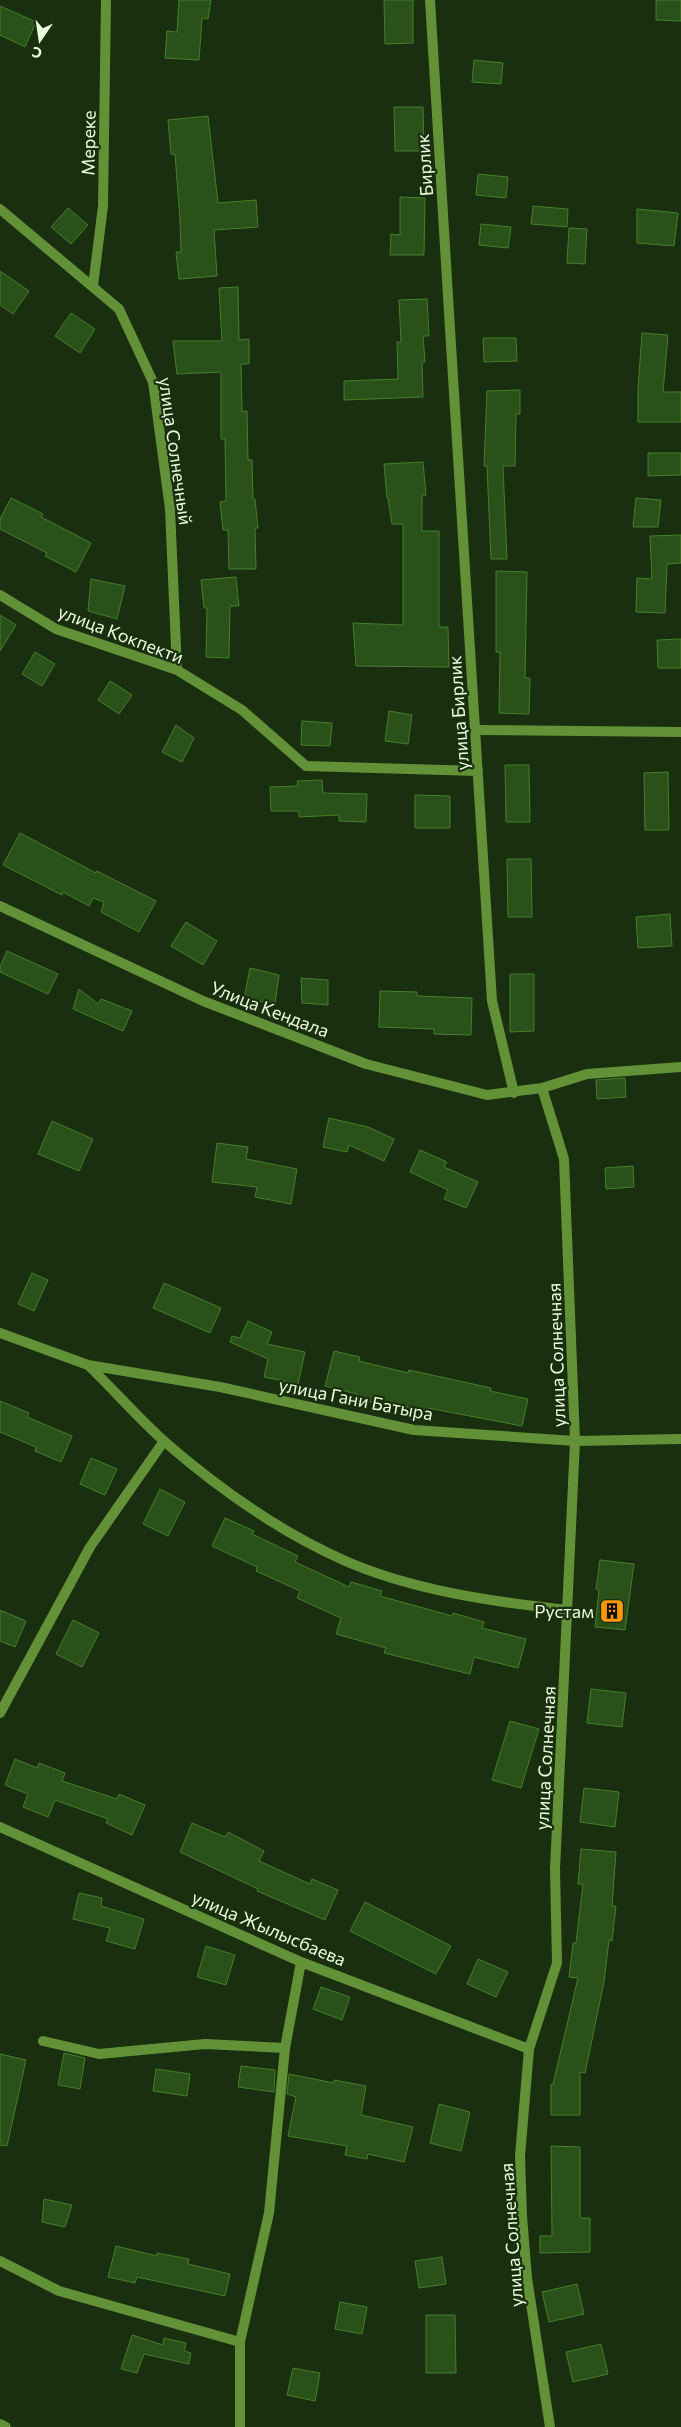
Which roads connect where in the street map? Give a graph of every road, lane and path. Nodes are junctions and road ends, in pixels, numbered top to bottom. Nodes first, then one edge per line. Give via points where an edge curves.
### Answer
1 (106, 0) edge
2 (430, 0) edge
3 (0, 209) edge
4 (92, 286) junction
5 (450, 328) joint
6 (0, 595) edge
7 (177, 670) junction
8 (475, 730) junction
9 (681, 732) edge
10 (478, 771) junction
11 (0, 906) edge
12 (681, 1067) edge
13 (542, 1088) junction
14 (514, 1093) junction
15 (0, 1333) edge
16 (88, 1364) junction
17 (681, 1438) edge
18 (164, 1441) junction
19 (576, 1441) junction
20 (568, 1610) junction
21 (0, 1714) edge
22 (0, 1827) edge
23 (302, 1962) junction
24 (43, 2041) dead end
25 (285, 2048) junction
26 (529, 2049) junction
27 (0, 2261) edge
28 (240, 2342) junction
29 (0, 2424) edge
30 (6, 2427) edge
31 (240, 2427) edge
32 (550, 2427) edge

1 - 4 street, Мереке via 103,206
2 - 5 street, Бирлик
3 - 4 street, улица Солнечный
4 - 7 street, улица Солнечный via 119,308 152,382 170,509
5 - 8 street, улица Бирлик
6 - 7 street, улица Кокпекти via 56,629
7 - 10 street, улица Кокпекти via 242,710 306,766
8 - 9 street
8 - 10 street, улица Бирлик
10 - 14 street, улица Бирлик via 492,1002
11 - 14 street, Улица Кендала via 203,1001 366,1064 488,1095
12 - 13 street, Улица Кендала via 587,1074
13 - 14 street, Улица Кендала
13 - 19 street, улица Солнечная via 564,1159
15 - 16 street, улица Гани Батыра
16 - 18 street, улица Гани Батыра
16 - 19 street, улица Гани Батыра via 220,1388 414,1430
17 - 19 street, улица Гани Батыра
18 - 20 street, улица Гани Батыра via 210,1479 254,1509 304,1541 342,1560 495,1602
18 - 21 street via 90,1547
19 - 20 street, улица Солнечная
20 - 26 street, улица Солнечная via 555,1869 557,1963
22 - 23 street, улица Жылысбаева
23 - 25 street
23 - 26 street, улица Жылысбаева
24 - 25 street via 99,2054 205,2044
25 - 28 street via 269,2213
26 - 32 street, улица Солнечная via 520,2156 522,2216 527,2278
27 - 28 street via 59,2291
28 - 31 street
29 - 30 street

